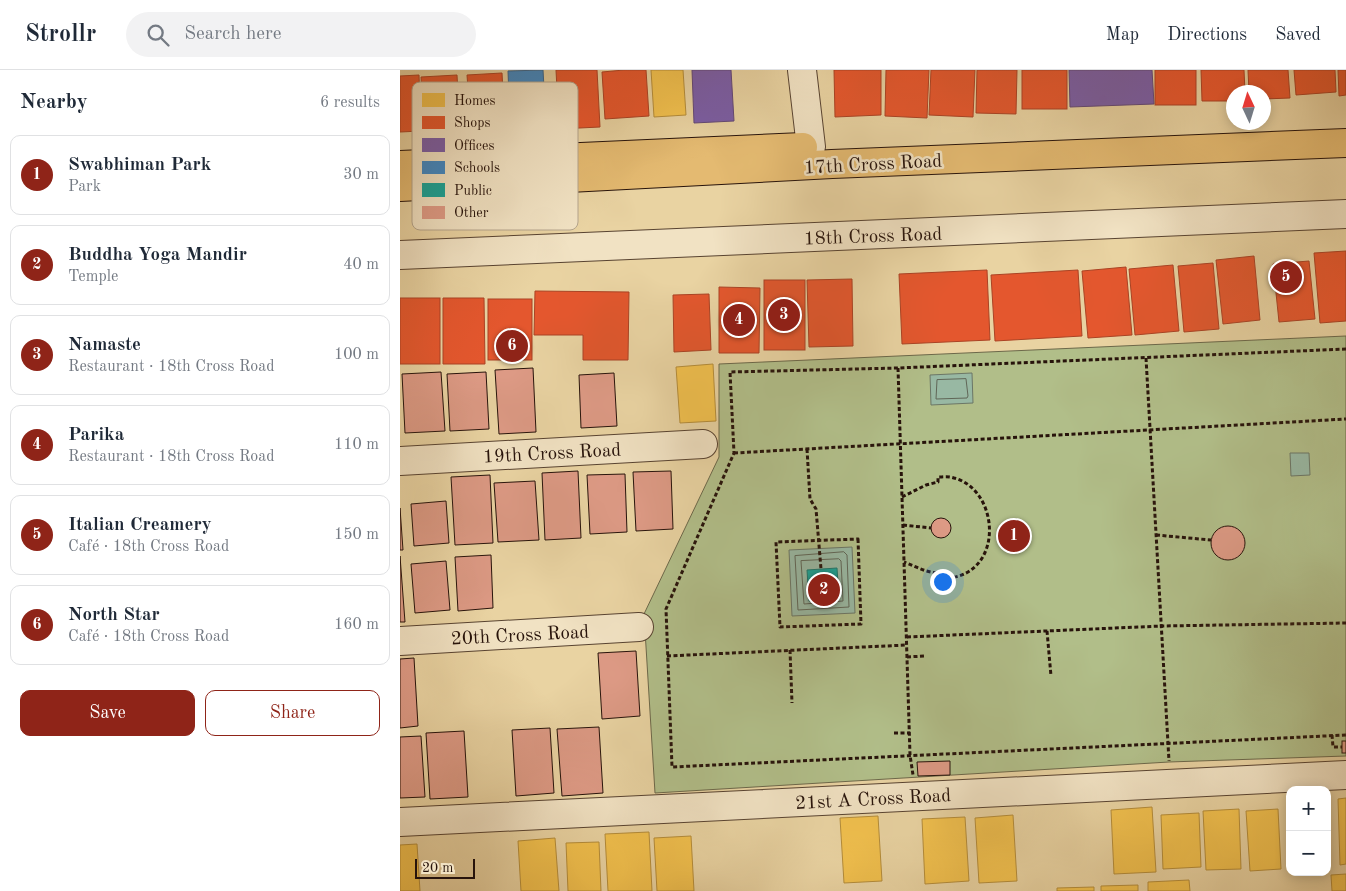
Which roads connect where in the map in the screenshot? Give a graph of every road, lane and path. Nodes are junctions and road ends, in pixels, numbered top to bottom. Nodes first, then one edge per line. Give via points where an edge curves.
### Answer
1 (802, 70) edge
2 (1346, 125) edge
3 (1346, 143) edge
4 (811, 147) junction
5 (578, 157) edge
6 (578, 178) edge
7 (1346, 214) edge
8 (400, 255) edge
9 (1346, 349) edge
10 (1146, 358) junction
11 (898, 368) junction
12 (1346, 419) edge
13 (1150, 430) junction
14 (703, 444) dead end
15 (900, 444) junction
16 (807, 449) junction
17 (734, 453) junction
18 (400, 461) edge
19 (902, 497) junction
20 (903, 525) junction
21 (930, 528) dead end
22 (1156, 535) junction
23 (818, 540) junction
24 (1211, 540) dead end
25 (904, 562) junction
26 (821, 569) dead end
27 (1346, 623) edge
28 (1162, 626) junction
29 (639, 627) dead end
30 (1046, 631) junction
31 (907, 637) junction
32 (400, 641) edge
33 (907, 645) junction
34 (790, 650) junction
35 (668, 656) junction
36 (924, 656) dead end
37 (907, 657) junction
38 (1051, 676) dead end
39 (792, 703) dead end
40 (910, 733) junction
41 (894, 734) dead end
42 (1332, 735) junction
43 (1346, 735) edge
44 (1168, 743) junction
45 (1342, 747) dead end
46 (910, 755) junction
47 (1346, 775) edge
48 (400, 822) edge

1 - 4 street
2 - 4 main road, 17th Cross Road
3 - 6 main road, 17th Cross Road
4 - 5 main road, 17th Cross Road
7 - 8 street, 18th Cross Road
9 - 10 path
10 - 11 path
10 - 13 path
11 - 15 path
11 - 17 path via 730,372
12 - 13 path
13 - 15 path
13 - 22 path
14 - 18 street, 19th Cross Road
15 - 16 path
15 - 19 path
16 - 17 path
16 - 23 path via 810,499 816,509
17 - 35 path via 666,609
19 - 20 path
19 - 25 path via 926,484 938,482 938,477 954,478 981,498 990,522 987,545 981,559 969,572 942,579 941,573 932,573
20 - 21 path
20 - 25 path
22 - 24 path
22 - 28 path
23 - 23 path via 858,539 861,624 780,627 776,542
23 - 26 path
25 - 31 path
27 - 28 path
28 - 30 path
28 - 44 path
29 - 32 street, 20th Cross Road
30 - 31 path
30 - 38 path
31 - 33 path
33 - 34 path
33 - 37 path
34 - 35 path
34 - 39 path
35 - 46 path via 672,767
36 - 37 path
37 - 40 path
40 - 41 path
40 - 46 path
42 - 43 path
42 - 44 path
42 - 45 path via 1333,747
44 - 46 path
47 - 48 street, 21st A Cross Road

